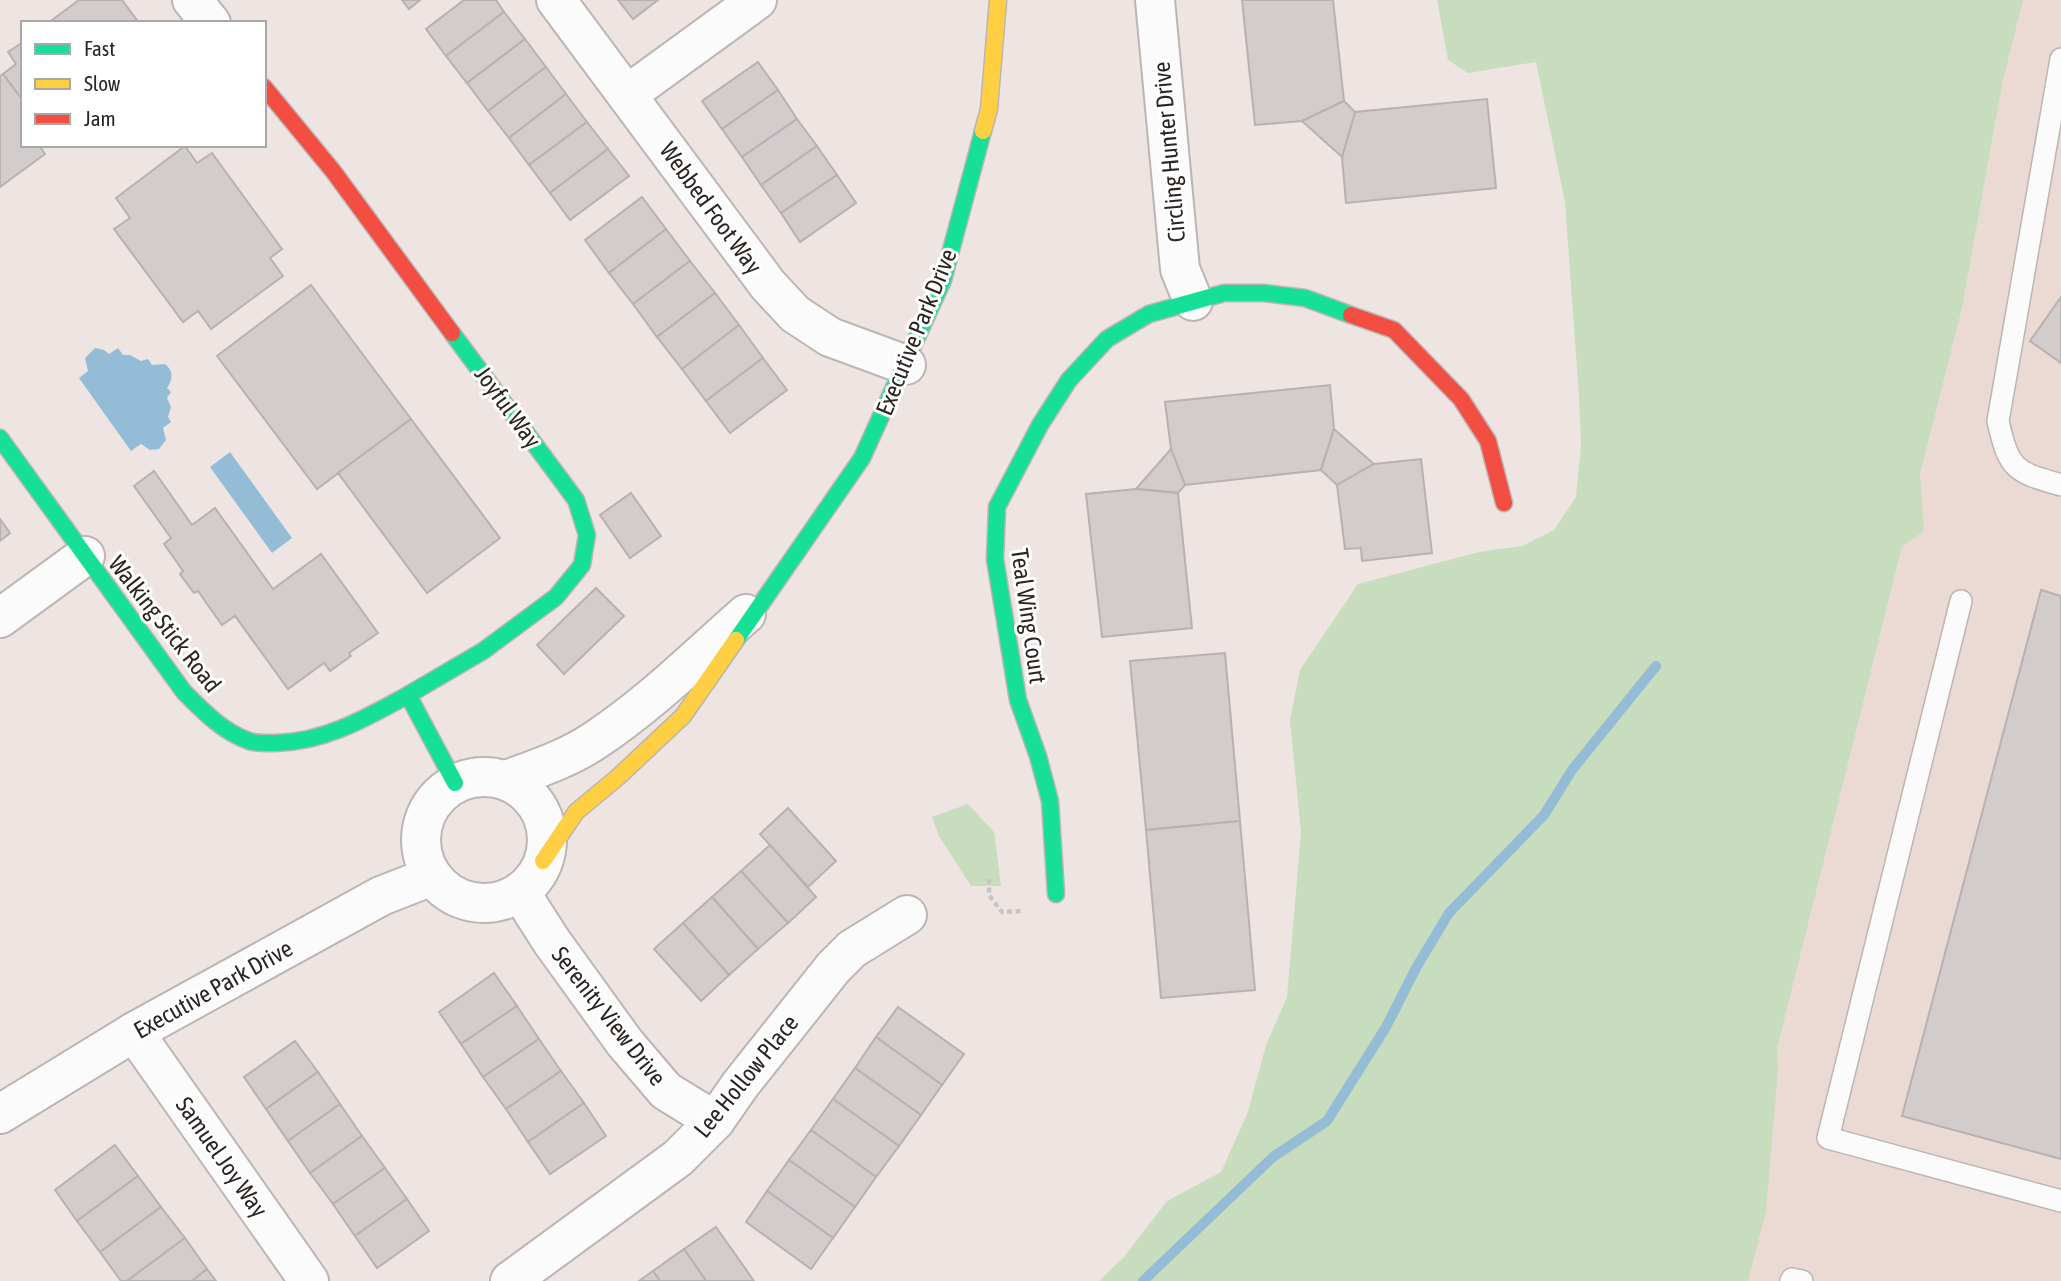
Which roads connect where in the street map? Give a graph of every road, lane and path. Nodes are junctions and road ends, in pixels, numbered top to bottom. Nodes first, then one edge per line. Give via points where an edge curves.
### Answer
1 (192, 0) edge
2 (556, 0) edge
3 (757, 0) edge
4 (998, 0) edge
5 (1155, 0) edge
6 (209, 21) edge
7 (2061, 59) edge
8 (266, 89) edge
9 (628, 94) junction
10 (1193, 301) junction
11 (906, 365) junction
12 (0, 438) edge
13 (2061, 485) edge
14 (1504, 503) dead end
15 (85, 556) junction
16 (768, 594) junction
17 (1961, 601) dead end
18 (0, 618) edge
19 (408, 695) junction
20 (506, 780) junction
21 (455, 783) junction
22 (544, 862) junction
23 (432, 876) junction
24 (989, 879) dead end
25 (520, 892) junction
26 (1056, 894) joint
27 (907, 915) dead end
28 (134, 1032) junction
29 (0, 1114) edge
30 (715, 1121) junction
31 (2061, 1201) edge
32 (309, 1281) edge
33 (510, 1281) edge
34 (1791, 1281) edge
35 (1802, 1281) edge

1 - 6 street
2 - 9 street, Webbed Foot Way
3 - 9 street
4 - 11 street, Executive Park Drive via 989,109 943,280
5 - 10 street, Circling Hunter Drive via 1180,269
7 - 13 lane via 1998,421 2004,448 2024,475
8 - 19 street, Joyful Way via 333,171 576,499 587,535 582,565 556,597 483,651
9 - 11 street, Webbed Foot Way via 768,285 795,314 830,337
10 - 14 street, Teal Wing Court via 1224,293 1305,298 1394,330 1461,399 1488,440
10 - 26 street, Teal Wing Court via 1149,314 1107,339 1069,380 997,506 995,559 1018,700 1050,801
11 - 16 street, Executive Park Drive via 862,458
12 - 15 street, Walking Stick Road
15 - 18 street
15 - 19 street, Walking Stick Road via 184,692 214,722 251,742 316,739
16 - 20 street, Executive Park Drive via 659,691 593,742
16 - 22 street, Executive Park Drive via 683,716 576,812
17 - 31 lane via 1828,1138
19 - 21 street
20 - 21 street via 471,777
20 - 22 street via 524,790 545,822
21 - 23 street via 429,808 423,824 424,860
22 - 25 street
23 - 25 street via 449,893 472,903 497,902
23 - 28 street, Executive Park Drive via 381,896
24 - 26 path via 989,895 1002,912 1032,910 1037,901
25 - 30 street, Serenity View Drive via 625,1043 666,1091
27 - 30 street, Lee Hollow Place via 852,949 833,968
28 - 29 street, Executive Park Drive
28 - 32 street, Samuel Joy Way
30 - 33 street, Lee Hollow Place via 678,1158
34 - 35 lane

